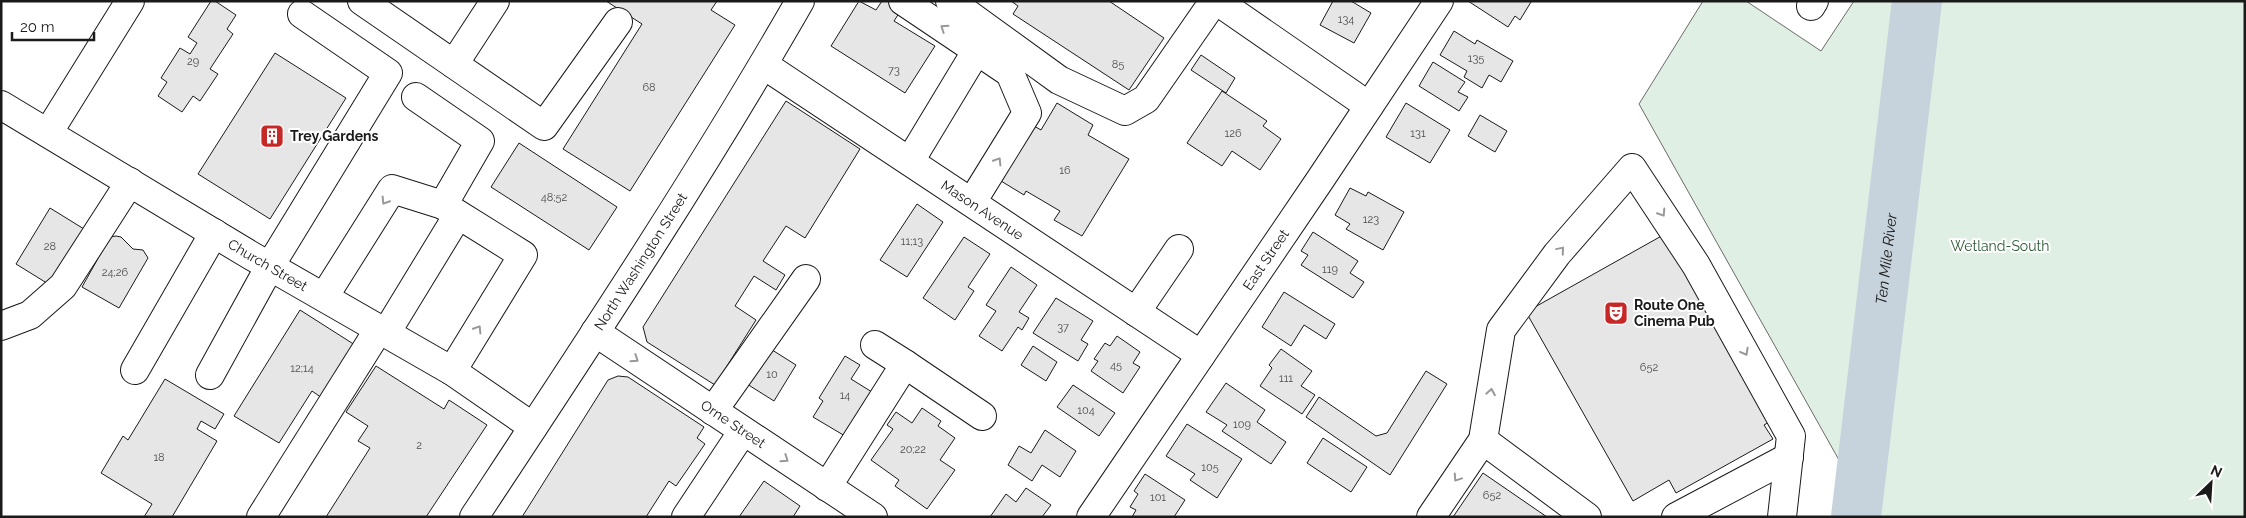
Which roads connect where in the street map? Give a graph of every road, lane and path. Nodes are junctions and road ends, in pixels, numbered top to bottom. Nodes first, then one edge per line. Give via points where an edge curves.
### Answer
1 (130, 1) edge
2 (362, 1) edge
3 (496, 1) edge
4 (800, 1) edge
5 (904, 1) edge
6 (950, 1) edge
7 (1216, 1) edge
8 (1439, 1) edge
9 (302, 14) dead end
10 (618, 22) dead end
11 (977, 50) junction
12 (454, 64) junction
13 (764, 65) junction
14 (416, 96) dead end
15 (1369, 106) junction
16 (3, 109) edge
17 (48, 133) junction
18 (910, 161) junction
19 (130, 182) junction
20 (972, 202) junction
21 (450, 210) junction
22 (214, 233) junction
23 (1179, 249) dead end
24 (270, 266) junction
25 (806, 279) dead end
26 (324, 297) junction
27 (1136, 312) junction
28 (1, 326) edge
29 (383, 331) junction
30 (594, 332) junction
31 (875, 345) dead end
32 (1201, 355) junction
33 (905, 364) junction
34 (134, 370) dead end
35 (452, 371) junction
36 (210, 375) dead end
37 (713, 411) junction
38 (982, 416) dead end
39 (533, 427) junction
40 (743, 431) junction
41 (1483, 440) junction
42 (1789, 457) junction
43 (827, 487) junction
44 (1704, 509) edge
45 (261, 517) edge
46 (474, 517) edge
47 (686, 517) edge
48 (873, 517) edge
49 (1091, 517) edge
50 (1431, 517) edge
51 (1587, 517) edge
52 (1676, 517) edge
53 (1782, 517) edge

1 - 17 street
2 - 12 street
3 - 12 street
4 - 13 street, North Washington Street
11 -> 5 street
6 - 7 street via 1059,80 1125,111 1146,99
7 - 15 street
8 - 15 street, East Street
9 - 24 street via 388,73
10 - 12 street via 544,126
11 - 18 street
20 -> 11 street via 1028,113 1010,72
13 - 18 street, Mason Avenue
13 - 30 street, North Washington Street
14 - 21 street via 480,141
15 - 32 street, East Street
16 - 17 street, Church Street
17 - 19 street, Church Street
18 - 20 street, Mason Avenue
19 - 22 street, Church Street
19 - 28 street via 63,286 30,315
20 - 27 street, Mason Avenue
21 -> 26 street via 392,190
21 - 29 street
35 -> 21 street via 523,255
22 - 24 street, Church Street
22 - 34 street
23 - 27 street
24 - 26 street, Church Street
24 - 36 street
25 - 37 street
26 - 29 street, Church Street
27 - 32 street, Mason Avenue
29 - 35 street, Church Street
29 - 45 street
30 -> 37 street, Orne Street
30 - 39 street, North Washington Street
31 - 33 street
32 - 49 street, East Street
33 - 38 street
33 - 43 street
35 - 39 street, Church Street
37 - 40 street, Orne Street
39 - 46 street, North Washington Street
40 -> 43 street, Orne Street
40 - 47 street
41 -> 42 street via 1501,330 1557,254 1632,168 1696,265 1791,436
41 -> 50 street
41 - 51 street
42 - 44 street
42 - 53 street
43 - 48 street, Orne Street
44 - 52 street

